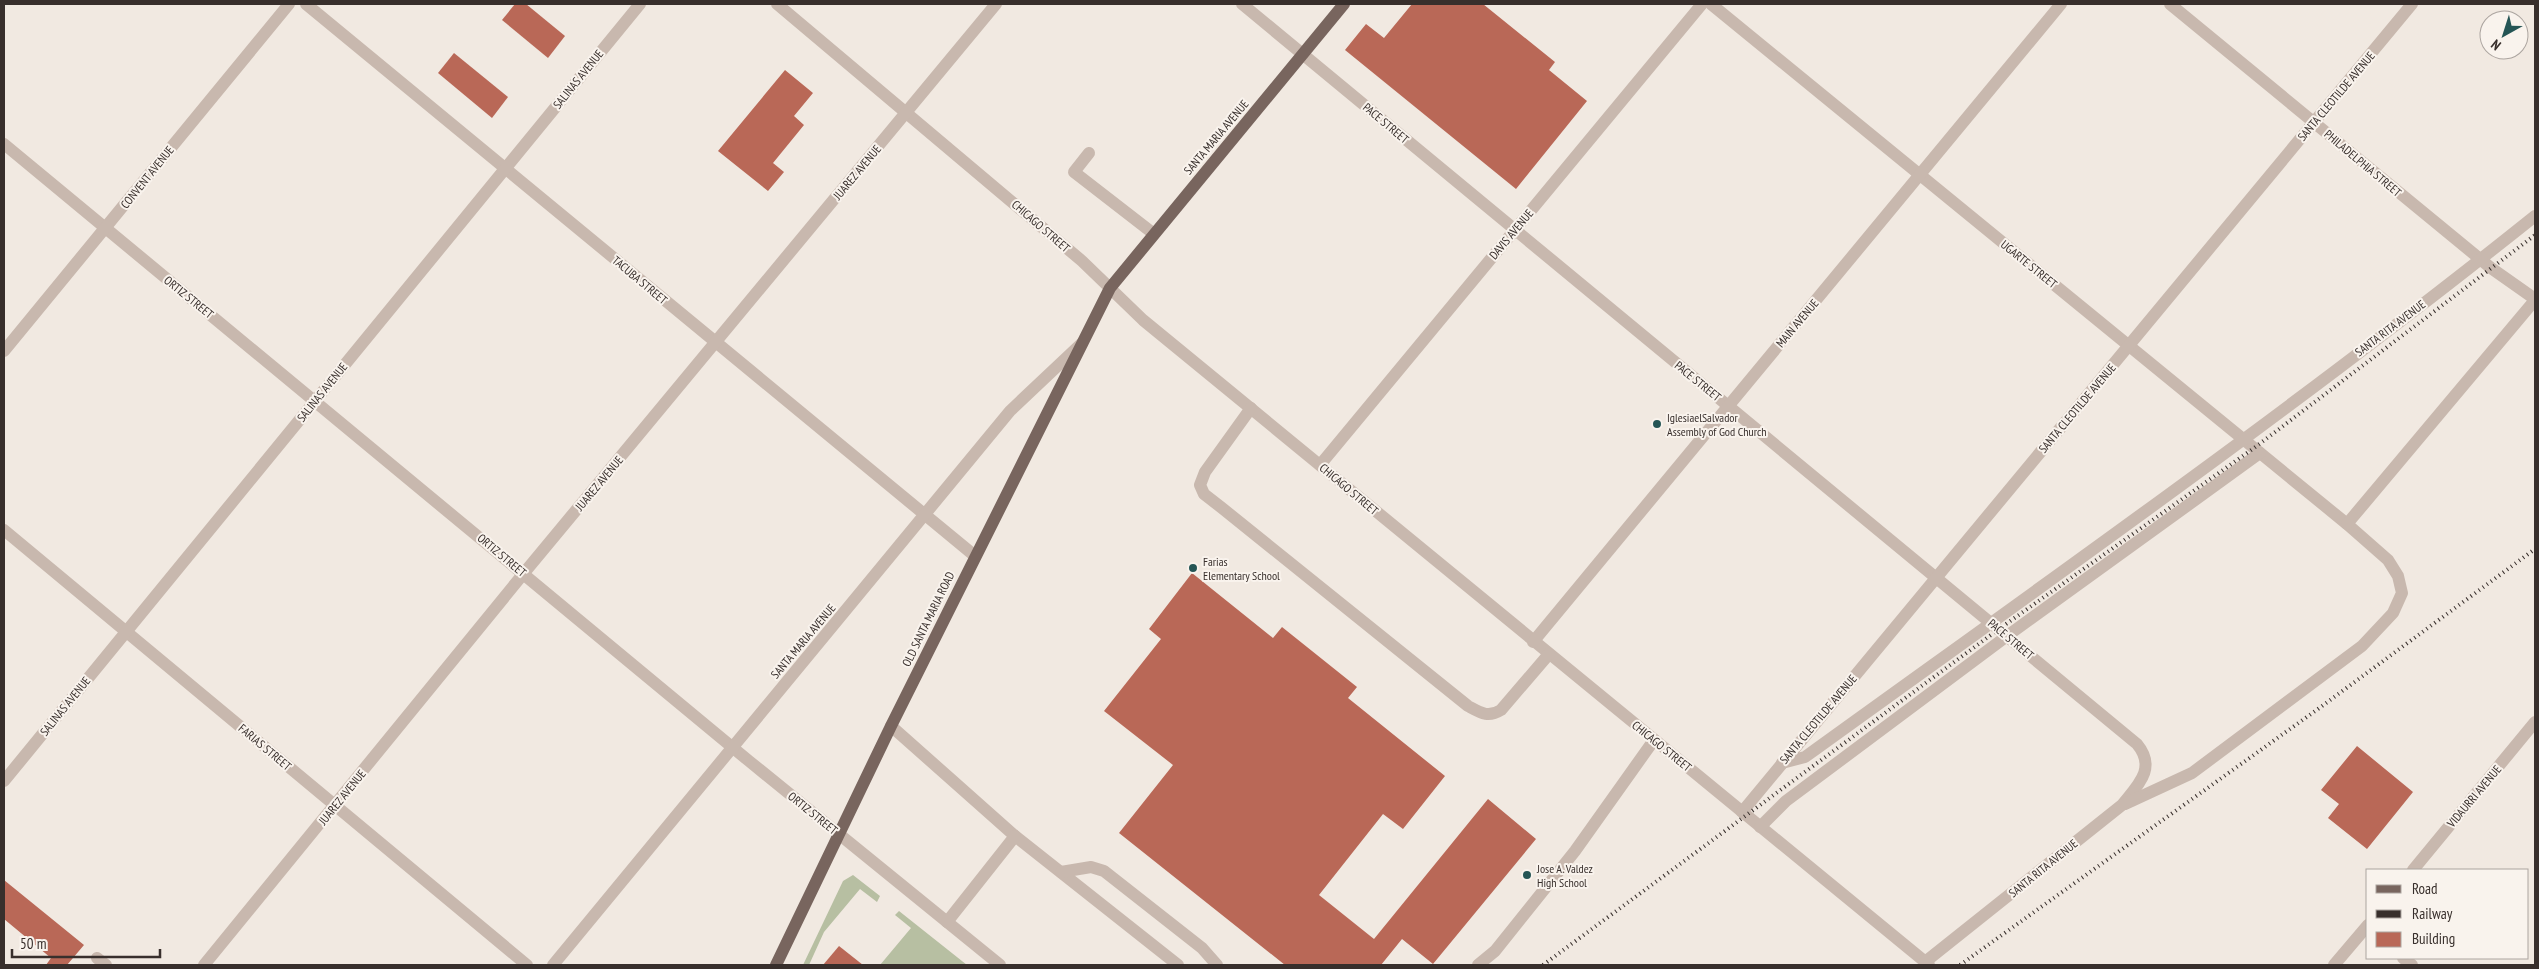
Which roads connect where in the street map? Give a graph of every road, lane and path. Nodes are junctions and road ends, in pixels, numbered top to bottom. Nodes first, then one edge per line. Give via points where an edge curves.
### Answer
1 (289, 4) edge
2 (306, 4) edge
3 (640, 4) edge
4 (777, 4) edge
5 (996, 4) edge
6 (1242, 4) edge
7 (1344, 4) edge
8 (1702, 4) edge
9 (1711, 4) edge
10 (2061, 4) edge
11 (2170, 4) edge
12 (2412, 4) edge
13 (1302, 55) junction
14 (907, 111) junction
15 (2314, 122) junction
16 (4, 144) edge
17 (1089, 153) dead end
18 (505, 168) junction
19 (1920, 174) junction
20 (2535, 216) edge
21 (106, 227) junction
22 (1514, 230) junction
23 (1154, 234) junction
24 (2480, 260) junction
25 (1110, 288) junction
26 (2535, 300) edge
27 (1083, 342) junction
28 (716, 343) junction
29 (2129, 346) junction
30 (4, 351) edge
31 (315, 400) junction
32 (1728, 406) junction
33 (1251, 408) junction
34 (2242, 438) junction
35 (2260, 453) junction
36 (1320, 465) junction
37 (925, 515) junction
38 (2347, 524) junction
39 (4, 530) edge
40 (975, 556) junction
41 (524, 573) junction
42 (1936, 577) junction
43 (1991, 622) junction
44 (126, 631) junction
45 (2007, 636) junction
46 (1533, 642) junction
47 (1548, 654) junction
48 (2535, 722) edge
49 (891, 726) junction
50 (1654, 740) junction
51 (734, 746) junction
52 (1782, 763) junction
53 (2147, 763) joint
54 (4, 781) edge
55 (335, 805) junction
56 (2122, 805) junction
57 (1742, 812) junction
58 (1760, 826) junction
59 (838, 834) junction
60 (1015, 836) junction
61 (2414, 869) edge
62 (1061, 872) junction
63 (947, 922) junction
64 (2366, 928) edge
65 (1927, 964) edge
66 (204, 965) edge
67 (527, 965) edge
68 (553, 965) edge
69 (776, 965) edge
70 (1000, 965) edge
71 (1178, 965) edge
72 (1217, 965) edge
73 (1478, 965) edge
74 (2334, 965) edge

1 - 21 street, CONVENT AVENUE
2 - 18 street, TACUBA STREET
3 - 18 street, SALINAS AVENUE
4 - 14 street, CHICAGO STREET
5 - 14 street, JUAREZ AVENUE
6 - 13 street, PACE STREET
7 - 13 main road, SANTA MARIA AVENUE
8 - 22 street, DAVIS AVENUE
9 - 19 street, UGARTE STREET
10 - 19 street, MAIN AVENUE
11 - 15 street, PHILADELPHIA STREET
12 - 15 street, SANTA CLEOTILDE AVENUE
13 - 22 street, PACE STREET
13 - 23 main road, SANTA MARIA AVENUE
14 - 25 street, CHICAGO STREET
14 - 28 street, JUAREZ AVENUE
15 - 24 street, PHILADELPHIA STREET
15 - 29 street, SANTA CLEOTILDE AVENUE
16 - 21 street, ORTIZ STREET
17 - 23 street via 1074,172
18 - 28 street, TACUBA STREET
18 - 31 street, SALINAS AVENUE
19 - 29 street, UGARTE STREET
19 - 32 street, MAIN AVENUE
20 - 24 street, SANTA RITA AVENUE
21 - 30 street, CONVENT AVENUE
21 - 31 street, ORTIZ STREET
22 - 32 street, PACE STREET
22 - 36 street, DAVIS AVENUE
23 - 25 main road, SANTA MARIA AVENUE
24 - 26 street, PHILADELPHIA STREET
24 - 34 street, SANTA RITA AVENUE
25 - 27 main road, OLD SANTA MARIA ROAD
25 - 33 street, CHICAGO STREET via 1143,320
26 - 38 street
27 - 37 street, SANTA MARIA AVENUE via 1010,411
27 - 40 main road, OLD SANTA MARIA ROAD
28 - 37 street, TACUBA STREET
28 - 41 street, JUAREZ AVENUE
29 - 34 street, UGARTE STREET
29 - 42 street, SANTA CLEOTILDE AVENUE
31 - 41 street, ORTIZ STREET
31 - 44 street, SALINAS AVENUE
32 - 42 street, PACE STREET
32 - 46 street, MAIN AVENUE
33 - 36 street, CHICAGO STREET
33 - 47 street via 1205,472 1200,484 1204,494 1483,715 1493,715 1501,710
34 - 35 street, UGARTE STREET
34 - 43 street, SANTA RITA AVENUE
35 - 38 street, UGARTE STREET
35 - 45 street
36 - 46 street, CHICAGO STREET
37 - 40 street, TACUBA STREET
37 - 51 street, SANTA MARIA AVENUE
38 - 56 street, UGARTE STREET via 2388,560 2398,576 2402,593 2393,613 2362,646 2192,773
39 - 44 street, FARIAS STREET
40 - 49 main road, OLD SANTA MARIA ROAD
41 - 51 street, ORTIZ STREET
41 - 55 street, JUAREZ AVENUE
42 - 43 street, PACE STREET
42 - 52 street, SANTA CLEOTILDE AVENUE
43 - 45 street, PACE STREET
43 - 52 street, SANTA RITA AVENUE via 1805,757
44 - 54 street, SALINAS AVENUE
44 - 55 street, FARIAS STREET
45 - 53 street, PACE STREET via 2138,744
45 - 58 street via 1786,801
46 - 47 street, CHICAGO STREET
47 - 50 street, CHICAGO STREET
48 - 61 street, VIDAURRI AVENUE
49 - 59 main road, OLD SANTA MARIA ROAD
49 - 60 street
50 - 57 street, CHICAGO STREET
50 - 73 street via 1575,851 1494,951
51 - 59 street, ORTIZ STREET
51 - 68 street, SANTA MARIA AVENUE
52 - 57 street, SANTA CLEOTILDE AVENUE
53 - 56 street, SANTA RITA AVENUE via 2142,780
55 - 66 street, JUAREZ AVENUE
55 - 67 street, FARIAS STREET
56 - 65 street, SANTA RITA AVENUE
57 - 58 street, CHICAGO STREET
58 - 65 street, CHICAGO STREET
59 - 63 street, ORTIZ STREET
59 - 69 main road, OLD SANTA MARIA ROAD
60 - 62 street
60 - 63 street
62 - 71 street
62 - 72 street via 1091,867 1104,871 1202,948
63 - 70 street, ORTIZ STREET
64 - 74 street

